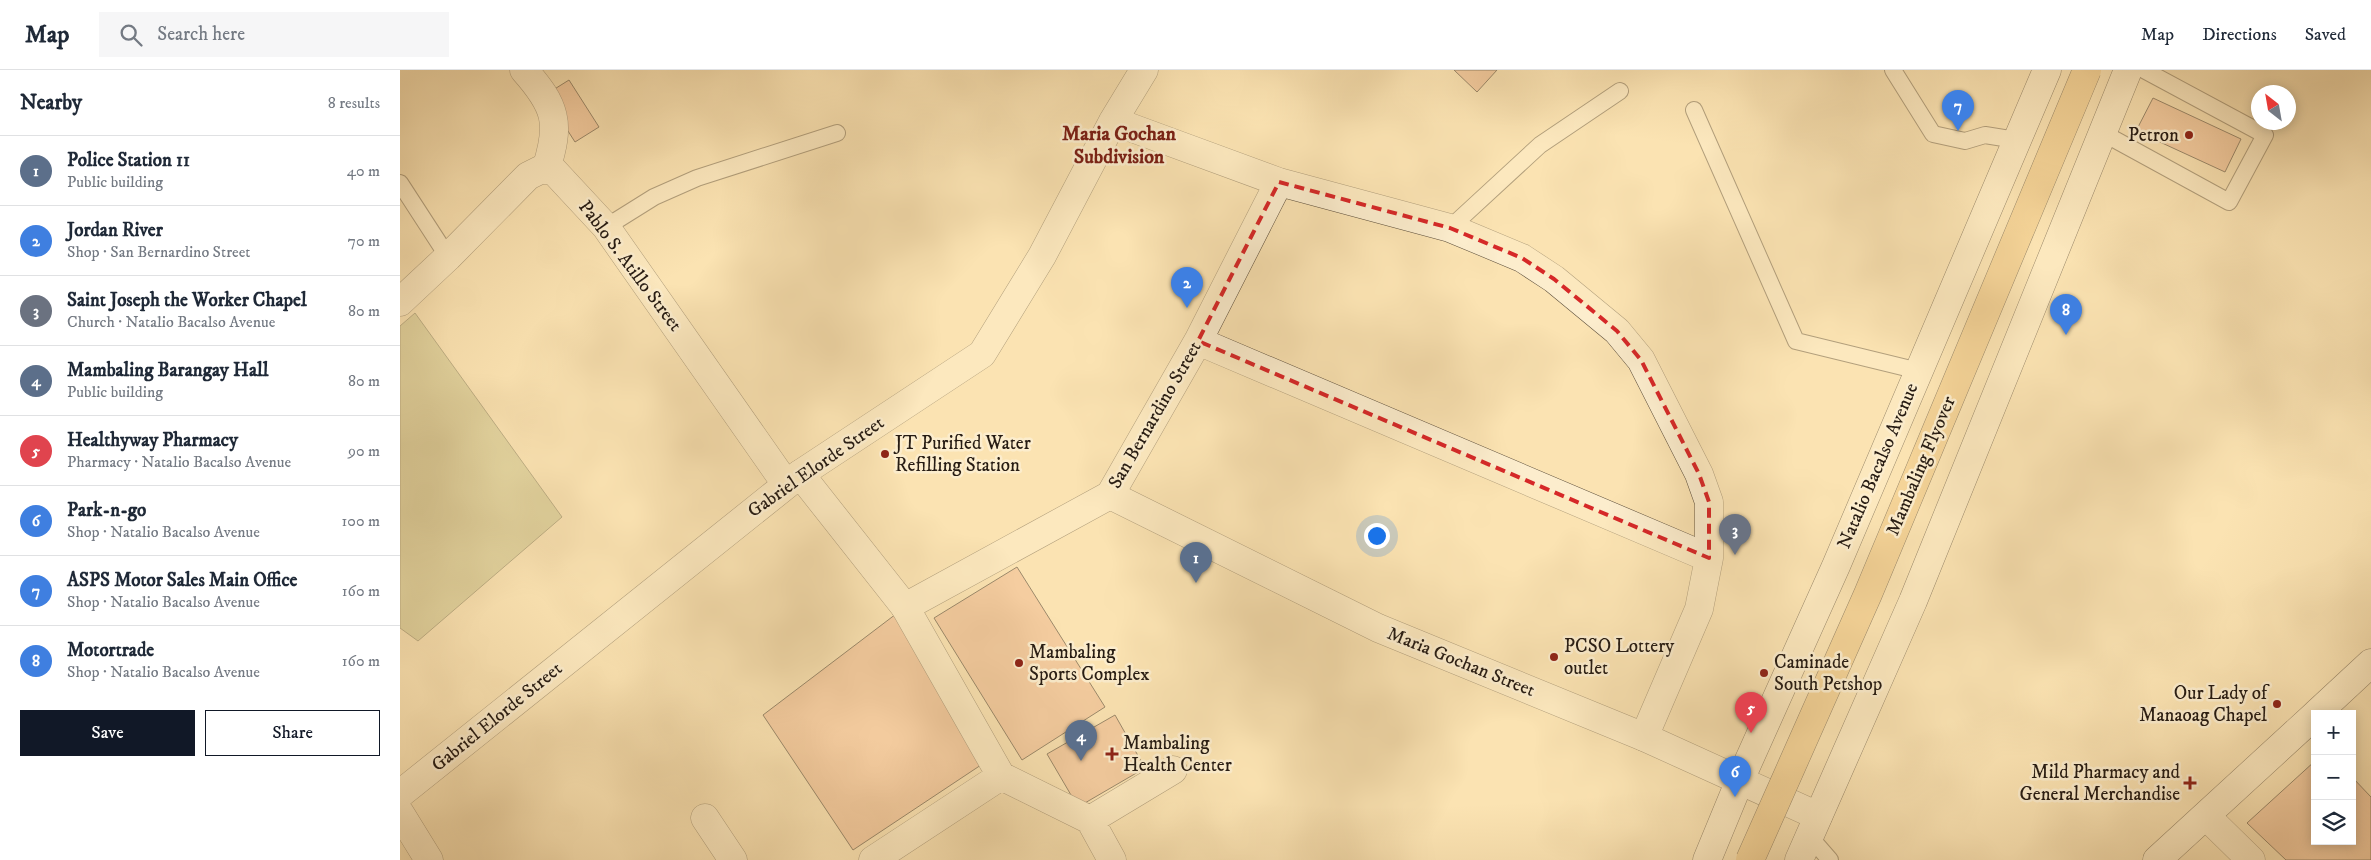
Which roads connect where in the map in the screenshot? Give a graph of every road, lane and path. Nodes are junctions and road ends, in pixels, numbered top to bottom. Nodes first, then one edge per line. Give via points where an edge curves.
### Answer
1 (524, 70) edge
2 (1144, 70) edge
3 (1894, 70) edge
4 (2047, 70) edge
5 (2087, 70) edge
6 (2128, 70) edge
7 (2144, 70) edge
8 (1620, 91) dead end
9 (1694, 110) dead end
10 (1113, 120) junction
11 (837, 132) dead end
12 (2101, 132) junction
13 (2016, 140) junction
14 (546, 169) junction
15 (1279, 182) junction
16 (400, 183) edge
17 (606, 227) junction
18 (1450, 228) junction
19 (448, 257) junction
20 (400, 302) edge
21 (1198, 341) junction
22 (1918, 371) junction
23 (793, 479) junction
24 (1110, 495) junction
25 (1709, 558) junction
26 (905, 607) junction
27 (2371, 663) edge
28 (2319, 710) edge
29 (2311, 718) edge
30 (1644, 737) junction
31 (1173, 770) dead end
32 (1001, 776) junction
33 (1740, 780) junction
34 (400, 794) edge
35 (400, 813) edge
36 (2206, 816) junction
37 (706, 818) dead end
38 (1090, 820) junction
39 (1809, 838) edge
40 (429, 860) edge
41 (733, 860) edge
42 (873, 860) edge
43 (1112, 860) edge
44 (1707, 860) edge
45 (1750, 860) edge
46 (1830, 860) edge
47 (2157, 860) edge
48 (2251, 860) edge

1 - 14 street via 538,86 554,117 553,148
2 - 10 street, Gabriel Elorde Street
3 - 13 lane via 1933,134 1964,141 1985,135
4 - 13 street, Natalio Bacalso Avenue
5 - 45 main road, Mambaling Flyover, bridge via 1868,594
6 - 12 street
7 - 12 lane via 2265,135 2228,202
8 - 18 lane via 1540,145
9 - 22 lane via 1796,341
10 - 15 street
10 - 23 street, Gabriel Elorde Street via 1042,256 982,354
11 - 17 lane via 697,178 654,197
12 - 39 street via 1912,601
13 - 22 street, Natalio Bacalso Avenue
14 - 17 street, Pablo S. Atillo Street via 558,174
14 - 19 street via 528,176
15 - 18 street
15 - 21 street, San Bernardino Street
16 - 19 lane
17 - 23 street, Pablo S. Atillo Street
18 - 25 street via 1522,258 1554,279 1617,331 1641,360 1699,474 1709,502
19 - 20 street
21 - 24 street, San Bernardino Street
21 - 25 street
22 - 33 street, Natalio Bacalso Avenue via 1836,566
23 - 26 street
23 - 34 street, Gabriel Elorde Street
24 - 26 street, San Bernardino Street
24 - 30 street, Maria Gochan Street via 1378,628
25 - 30 street via 1699,609
26 - 32 street
27 - 28 street
29 - 36 street
30 - 33 street, Maria Gochan Street
31 - 38 street
32 - 38 street
32 - 42 street
33 - 39 street, Maria Gochan Street
33 - 44 street, Natalio Bacalso Avenue
35 - 40 street
36 - 47 street
36 - 48 street
37 - 41 street
38 - 43 street
39 - 46 lane

